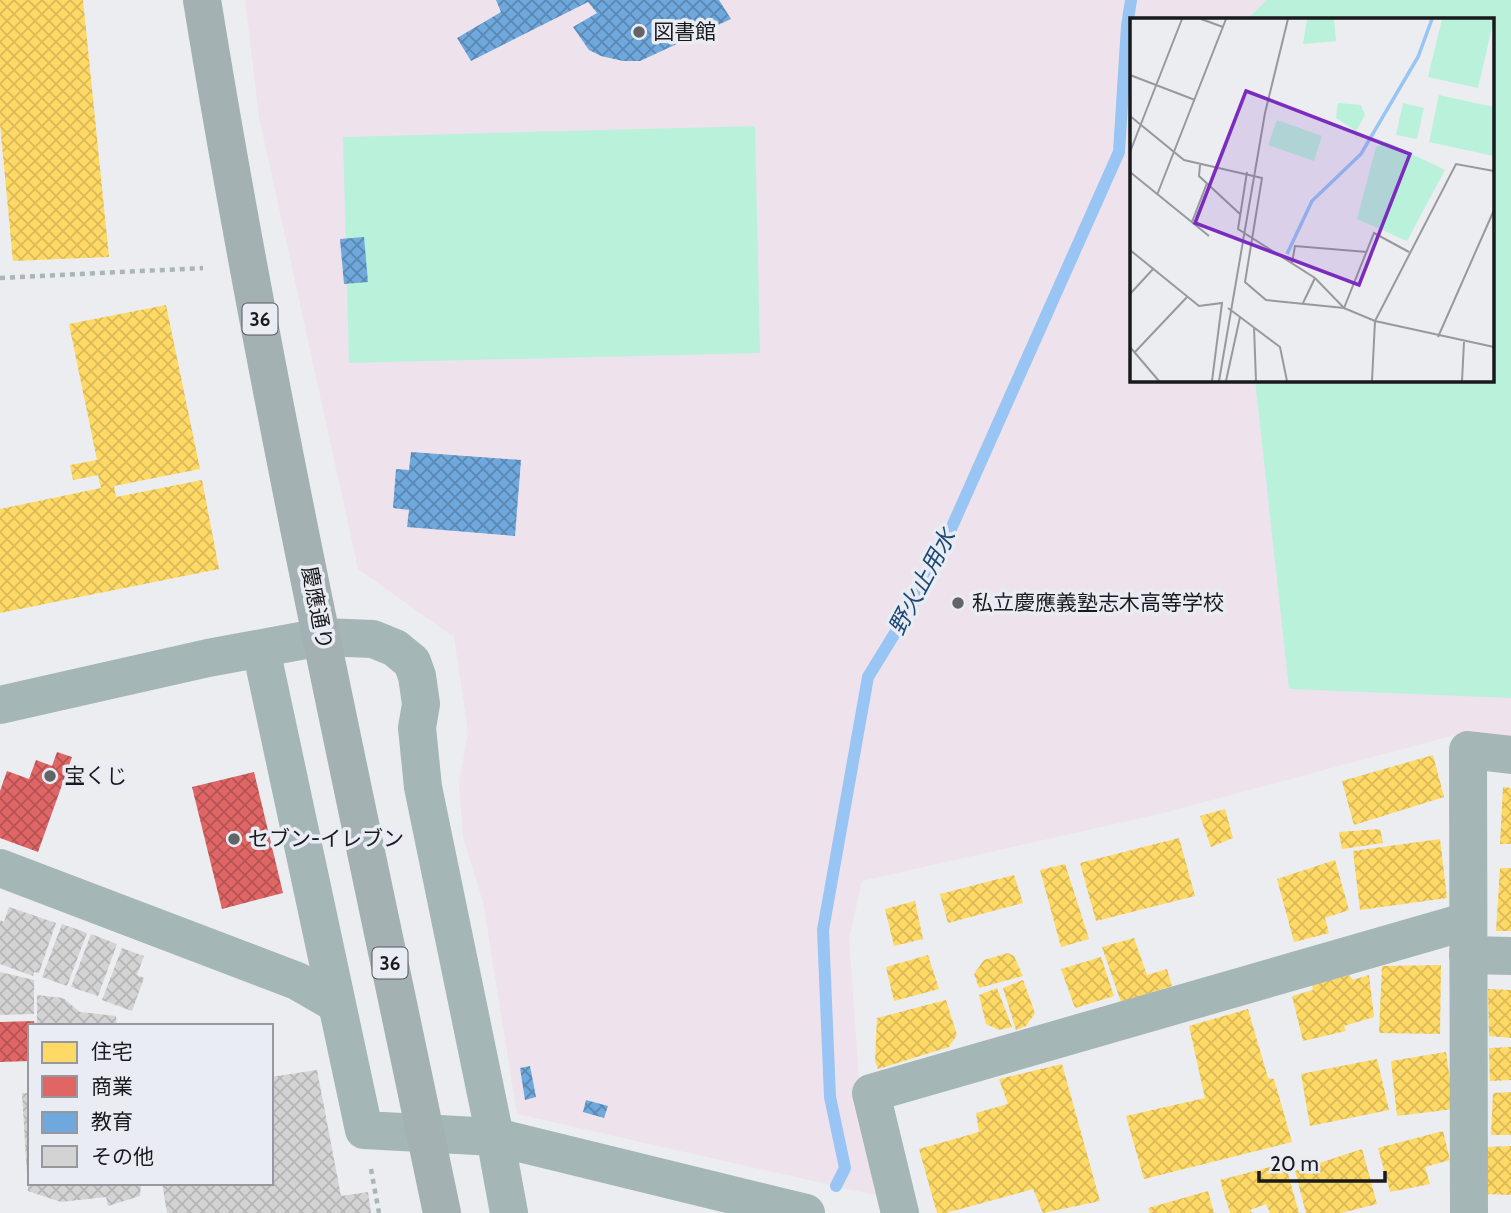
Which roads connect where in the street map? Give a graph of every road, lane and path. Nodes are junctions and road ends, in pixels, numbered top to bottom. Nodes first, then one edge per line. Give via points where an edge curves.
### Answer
1 (202, 0) edge
2 (203, 268) dead end
3 (0, 278) edge
4 (322, 637) junction
5 (261, 649) junction
6 (0, 705) edge
7 (1511, 755) edge
8 (0, 868) edge
9 (1468, 938) junction
10 (1511, 956) edge
11 (335, 1003) junction
12 (495, 1137) junction
13 (442, 1213) edge
14 (509, 1213) edge
15 (806, 1213) edge
16 (900, 1213) edge
17 (1469, 1213) edge

1 - 4 main road, 慶應通り / 36
2 - 3 path
4 - 5 street
4 - 12 street via 373,639 395,648 412,662 417,676 423,787
4 - 13 main road, 慶應通り / 36
5 - 6 street
5 - 11 street
7 - 9 street via 1468,750
8 - 11 street via 297,981
9 - 10 street
9 - 16 street via 871,1093
9 - 17 street
11 - 12 street via 363,1130
12 - 14 street
12 - 15 street

